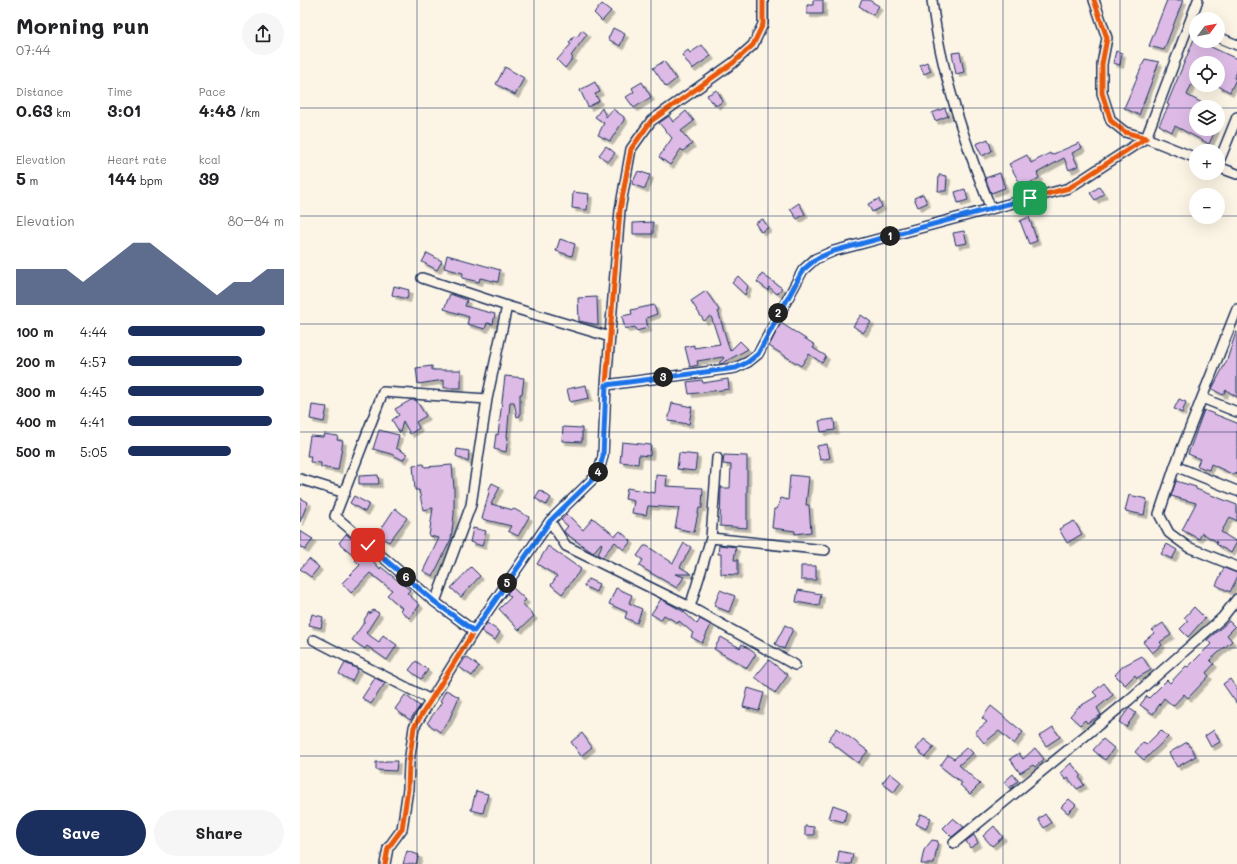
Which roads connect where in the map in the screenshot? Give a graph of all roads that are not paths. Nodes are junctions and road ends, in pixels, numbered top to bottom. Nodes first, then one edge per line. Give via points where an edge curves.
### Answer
1 (763, 0) edge
2 (932, 0) edge
3 (1094, 0) edge
4 (1198, 0) edge
5 (1195, 12) edge
6 (1189, 33) edge
7 (1225, 40) edge
8 (1237, 45) edge
9 (1237, 117) edge
10 (1146, 138) junction
11 (1225, 147) edge
12 (1189, 155) edge
13 (1225, 170) edge
14 (1237, 174) edge
15 (991, 209) junction
16 (422, 278) dead end
17 (506, 306) junction
18 (1237, 309) edge
19 (1234, 328) edge
20 (610, 337) junction
21 (606, 385) junction
22 (1202, 398) junction
23 (488, 399) junction
24 (1237, 412) edge
25 (717, 458) dead end
26 (1175, 466) junction
27 (300, 479) edge
28 (1237, 491) edge
29 (345, 493) junction
30 (550, 521) junction
31 (711, 538) junction
32 (825, 550) dead end
33 (1237, 567) edge
34 (1237, 599) edge
35 (435, 602) junction
36 (690, 607) junction
37 (474, 631) junction
38 (314, 640) dead end
39 (795, 665) dead end
40 (431, 700) junction
41 (954, 843) dead end
42 (385, 864) edge

1 - 20 street via 763,24 753,45 733,63 651,121 631,149 620,210
2 - 15 street via 945,70
3 - 10 street via 1107,38 1102,64 1102,93 1111,121 1124,132
4 - 5 street
6 - 10 street
7 - 8 street
9 - 11 street
10 - 12 street
10 - 15 street via 1069,188
13 - 14 street
15 - 21 street via 834,251 816,259 803,270 758,354 736,368
16 - 17 street
17 - 20 street
17 - 23 street
18 - 19 street
19 - 22 street
20 - 21 street
21 - 30 street via 603,456 598,474
22 - 24 street
22 - 26 street
23 - 29 street via 383,392
23 - 35 street via 471,505
25 - 31 street
26 - 28 street
26 - 33 street via 1159,514 1169,533 1188,547
27 - 29 street
29 - 35 street via 335,516
30 - 36 street via 566,546
30 - 37 street
31 - 32 street
31 - 36 street
34 - 41 street via 1222,618 1129,700
35 - 37 street
36 - 39 street
37 - 40 street
38 - 40 street
40 - 42 street via 414,727 402,829 388,848

